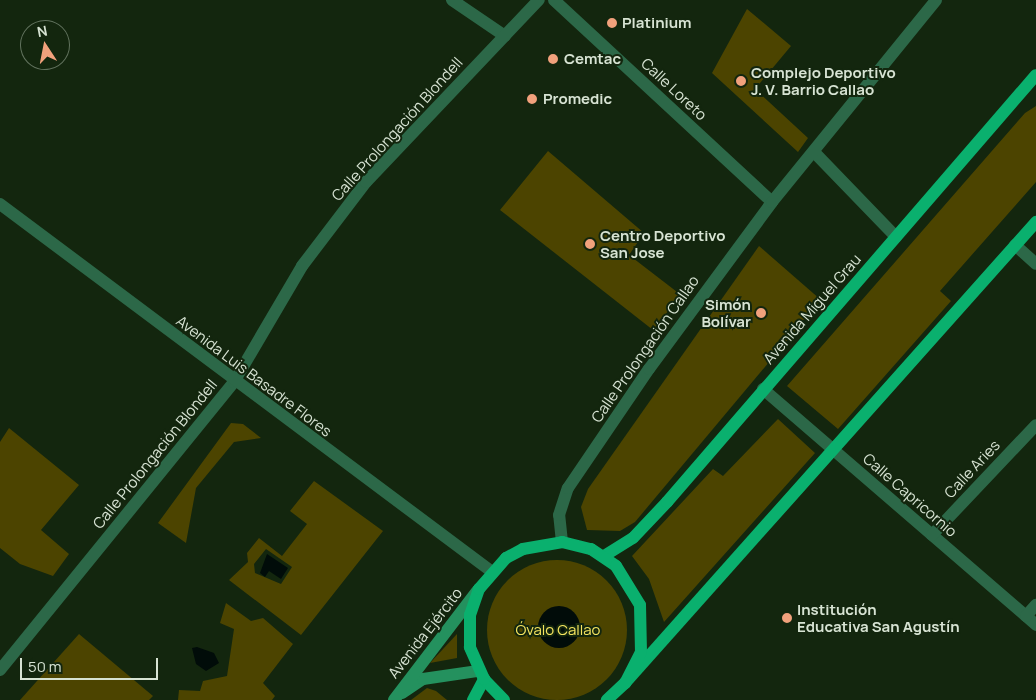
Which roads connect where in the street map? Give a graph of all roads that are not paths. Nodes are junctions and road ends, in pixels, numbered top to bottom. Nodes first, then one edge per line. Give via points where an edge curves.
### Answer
1 (452, 0) edge
2 (539, 0) edge
3 (554, 0) edge
4 (936, 0) edge
5 (505, 36) junction
6 (1034, 81) edge
7 (814, 152) junction
8 (772, 202) junction
9 (0, 204) edge
10 (1036, 222) edge
11 (896, 237) junction
12 (1015, 245) junction
13 (1036, 264) edge
14 (234, 382) junction
15 (763, 389) junction
16 (1036, 425) edge
17 (833, 449) junction
18 (932, 535) junction
19 (562, 542) junction
20 (604, 556) junction
21 (490, 571) junction
22 (479, 589) junction
23 (1036, 605) edge
24 (1031, 621) edge
25 (0, 670) edge
26 (481, 675) junction
27 (625, 684) junction
28 (396, 698) edge
29 (473, 700) edge
30 (504, 700) edge
31 (607, 700) edge

1 - 5 street
2 - 5 street, Calle Prolongación Blondell
3 - 8 street, Calle Loreto
4 - 7 street, Calle Prolongación Callao
5 - 14 street, Calle Prolongación Blondell via 366,182 302,266
6 - 11 main road, Avenida Miguel Grau
7 - 8 street, Calle Prolongación Callao
7 - 11 street
8 - 19 street, Calle Prolongación Callao via 568,488 559,515
9 - 14 street, Avenida Luis Basadre Flores
10 - 12 main road
11 - 15 main road, Avenida Miguel Grau
12 - 13 street
12 - 17 main road
14 - 21 street, Avenida Luis Basadre Flores
14 - 25 street, Calle Prolongación Blondell
15 - 17 street, Calle Capricornio
15 - 20 main road, Avenida Miguel Grau via 633,538
16 - 18 street, Calle Aries
17 - 18 street, Calle Capricornio
17 - 27 main road
18 - 24 street, Calle Capricornio
19 - 20 main road
19 - 21 main road via 523,548
20 - 27 main road via 631,584 643,620 641,652
21 - 22 main road
22 - 26 main road via 468,634
22 - 28 main road, Avenida Ejército via 422,658
23 - 24 street
26 - 28 main road, Avenida Ejército via 423,679
26 - 29 main road
26 - 30 main road
27 - 31 main road

